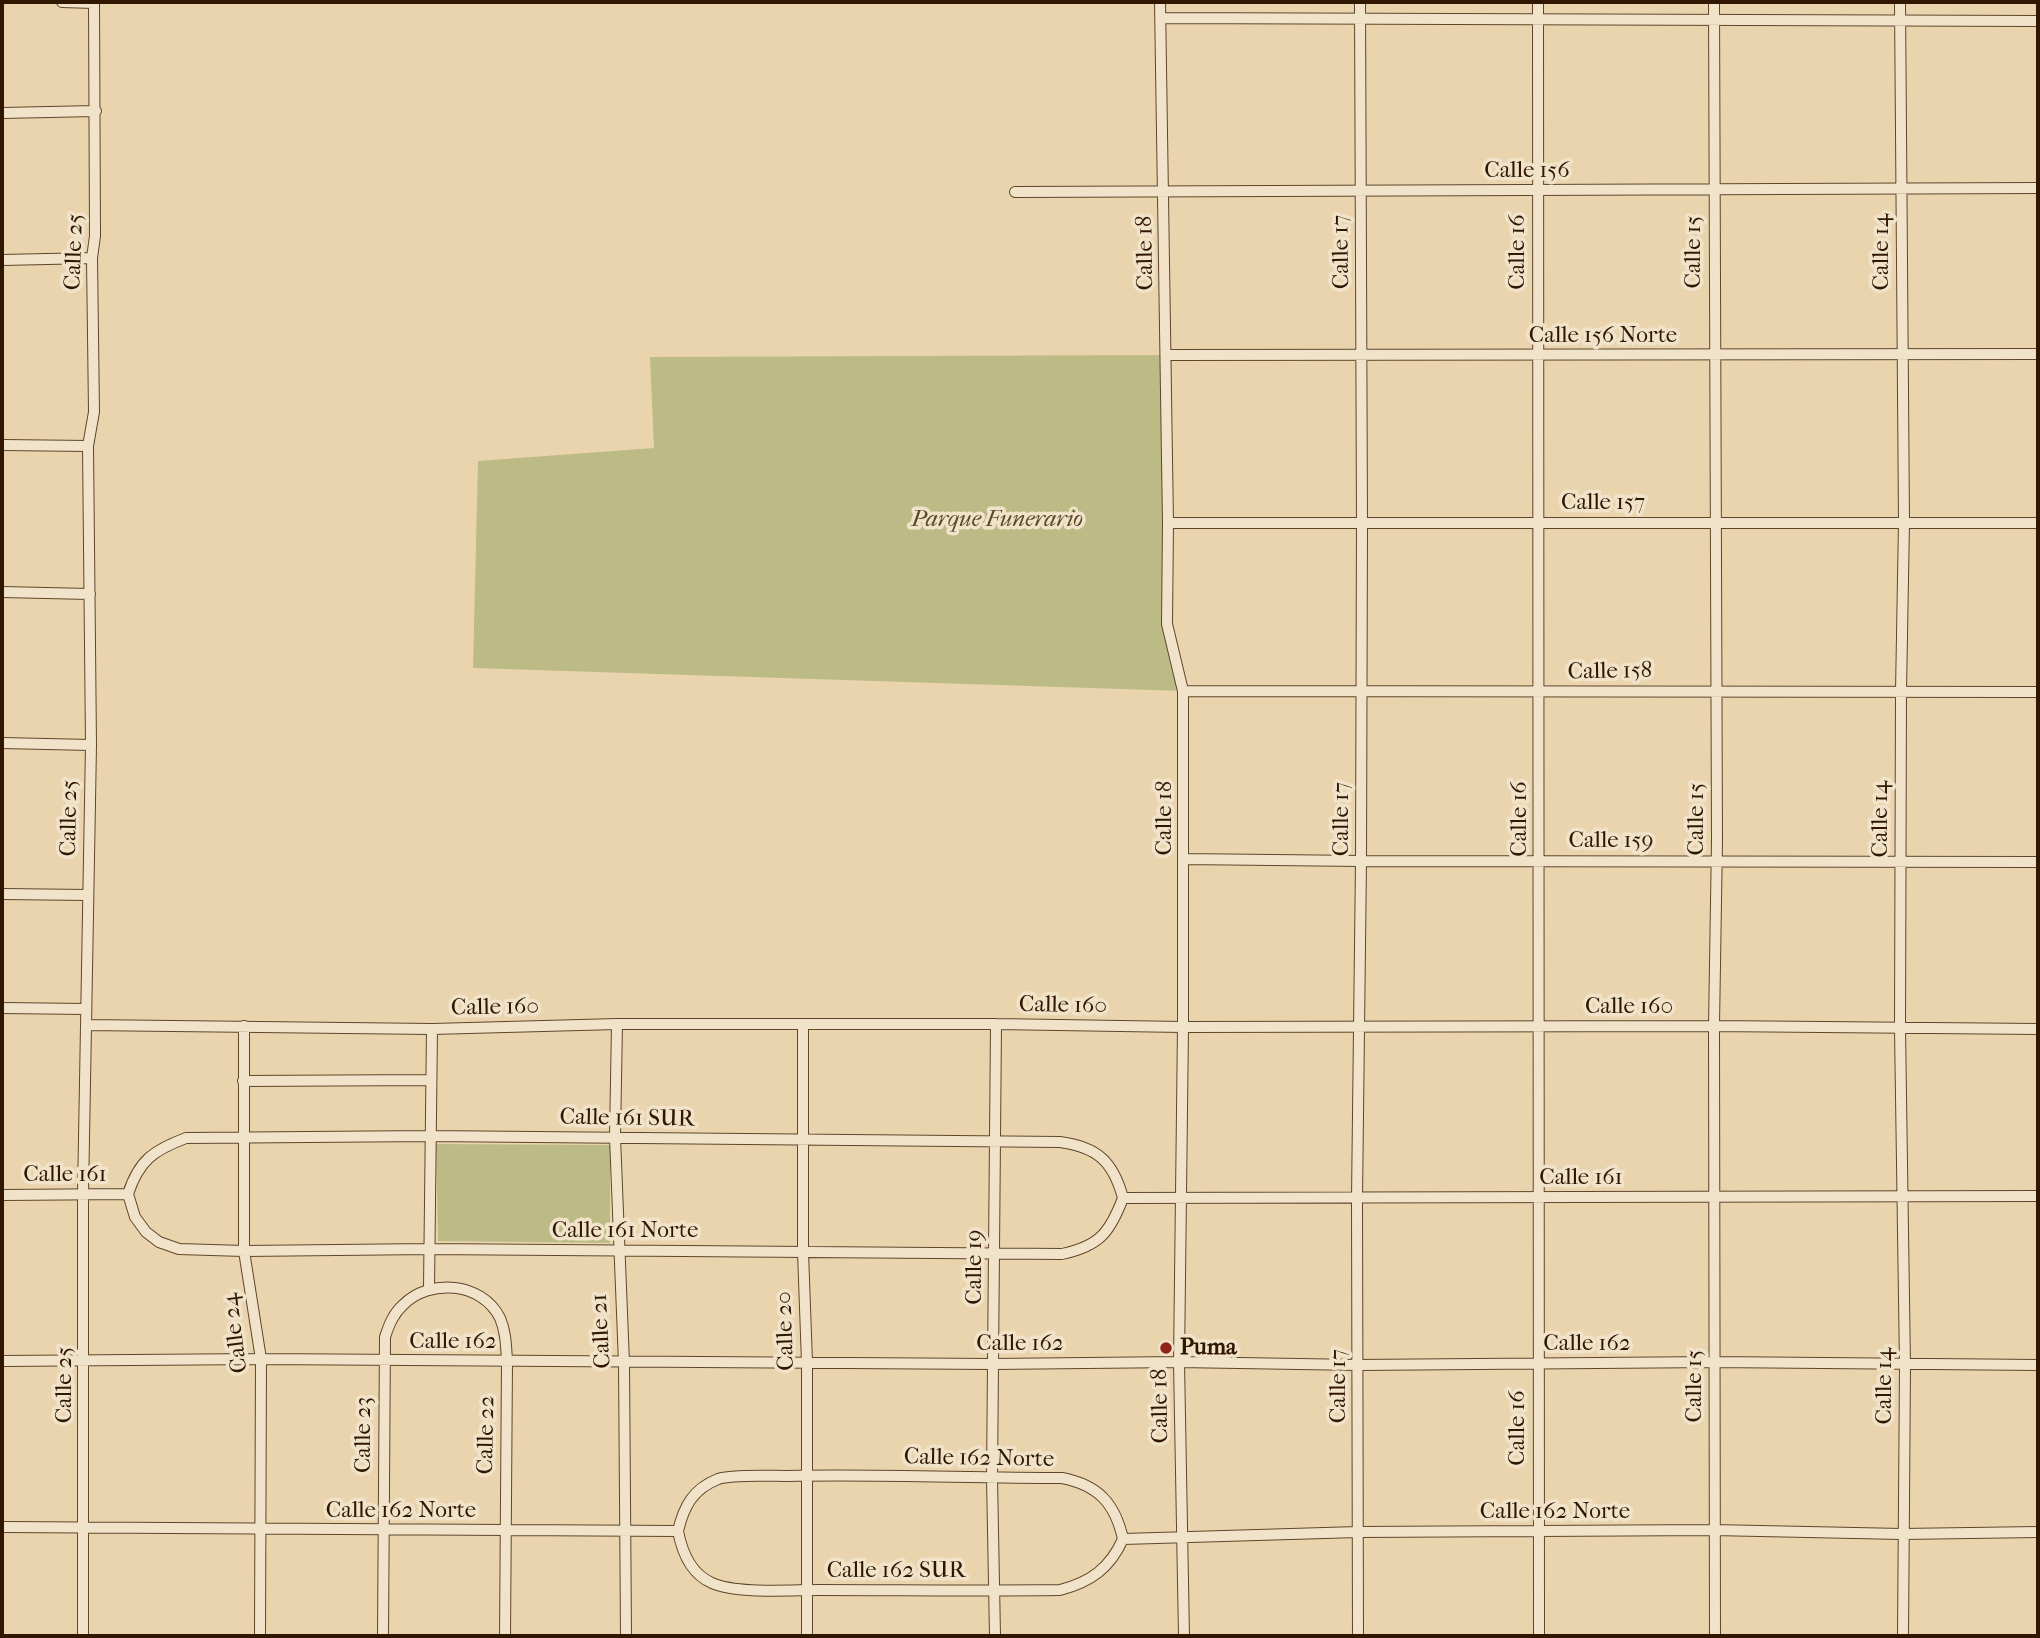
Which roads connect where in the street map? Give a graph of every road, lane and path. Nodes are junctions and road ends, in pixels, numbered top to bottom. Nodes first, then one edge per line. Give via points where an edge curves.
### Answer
1 (62, 2) edge
2 (94, 2) edge
3 (1160, 2) edge
4 (1360, 2) edge
5 (1538, 2) edge
6 (1714, 2) edge
7 (1900, 2) edge
8 (1160, 18) junction
9 (1360, 18) junction
10 (1714, 20) junction
11 (1900, 20) junction
12 (2038, 20) edge
13 (1538, 21) junction
14 (96, 111) junction
15 (2, 113) edge
16 (2038, 187) edge
17 (1714, 188) junction
18 (1901, 188) junction
19 (1360, 189) junction
20 (1165, 190) junction
21 (1538, 191) junction
22 (1015, 192) dead end
23 (92, 258) junction
24 (2, 260) edge
25 (1902, 352) junction
26 (1362, 354) junction
27 (2038, 354) edge
28 (1167, 355) junction
29 (1537, 355) junction
30 (1713, 355) junction
31 (2, 445) edge
32 (88, 446) junction
33 (1904, 522) junction
34 (1168, 523) junction
35 (1362, 523) junction
36 (1539, 523) junction
37 (1715, 523) junction
38 (2038, 523) edge
39 (2, 592) edge
40 (90, 594) junction
41 (1361, 690) junction
42 (1714, 690) junction
43 (1183, 691) junction
44 (1539, 692) junction
45 (1900, 692) junction
46 (2038, 692) edge
47 (2, 743) edge
48 (91, 745) junction
49 (1184, 859) junction
50 (1539, 860) junction
51 (1361, 861) junction
52 (1716, 861) junction
53 (1900, 862) junction
54 (2038, 862) edge
55 (2, 894) edge
56 (88, 895) junction
57 (2, 1008) edge
58 (86, 1009) junction
59 (617, 1024) junction
60 (996, 1024) junction
61 (86, 1025) junction
62 (244, 1026) junction
63 (803, 1026) junction
64 (1714, 1026) junction
65 (1184, 1027) junction
66 (1358, 1027) junction
67 (1539, 1027) junction
68 (432, 1029) junction
69 (1900, 1029) junction
70 (2038, 1029) edge
71 (431, 1080) junction
72 (243, 1081) junction
73 (243, 1136) junction
74 (430, 1136) junction
75 (615, 1137) junction
76 (803, 1140) junction
77 (994, 1141) junction
78 (83, 1194) junction
79 (128, 1194) junction
80 (2, 1195) edge
81 (1900, 1196) junction
82 (2038, 1196) edge
83 (1537, 1197) junction
84 (1714, 1197) junction
85 (1123, 1198) junction
86 (1182, 1198) junction
87 (1357, 1198) junction
88 (429, 1249) junction
89 (618, 1250) junction
90 (244, 1251) junction
91 (803, 1252) junction
92 (994, 1253) junction
93 (429, 1288) junction
94 (261, 1359) junction
95 (2, 1361) edge
96 (84, 1361) junction
97 (383, 1361) junction
98 (507, 1361) junction
99 (1179, 1362) junction
100 (1715, 1362) junction
101 (624, 1363) junction
102 (807, 1363) junction
103 (1537, 1363) junction
104 (993, 1364) junction
105 (1358, 1365) junction
106 (1905, 1365) junction
107 (2038, 1365) edge
108 (807, 1476) junction
109 (992, 1478) junction
110 (2, 1527) edge
111 (83, 1528) junction
112 (259, 1529) junction
113 (383, 1529) junction
114 (505, 1530) junction
115 (626, 1530) junction
116 (1713, 1530) junction
117 (678, 1531) junction
118 (1358, 1532) junction
119 (1538, 1532) junction
120 (2038, 1532) edge
121 (1902, 1534) junction
122 (1183, 1537) junction
123 (1123, 1539) junction
124 (806, 1590) junction
125 (994, 1591) junction
126 (83, 1636) edge
127 (260, 1636) edge
128 (383, 1636) edge
129 (506, 1636) edge
130 (626, 1636) edge
131 (807, 1636) edge
132 (995, 1636) edge
133 (1184, 1636) edge
134 (1358, 1636) edge
135 (1539, 1636) edge
136 (1715, 1636) edge
137 (1903, 1636) edge

1 - 2 street
2 - 14 street, Calle 25
3 - 8 street, Calle 18
4 - 9 street, Calle 17
5 - 13 street, Calle 16
6 - 10 street, Calle 15
7 - 11 street, Calle 14
8 - 9 street
8 - 20 street, Calle 18
9 - 13 street
9 - 19 street, Calle 17
10 - 11 street
10 - 13 street
10 - 17 street, Calle 15
11 - 12 street
11 - 18 street, Calle 14
13 - 21 street, Calle 16
14 - 15 street
14 - 23 street, Calle 25
16 - 18 street, Calle 156
17 - 18 street, Calle 156
17 - 21 street, Calle 156
17 - 30 street, Calle 15
18 - 25 street, Calle 14
19 - 20 street, Calle 156
19 - 21 street, Calle 156
19 - 26 street, Calle 17
20 - 22 street, Calle 156
20 - 28 street, Calle 18
21 - 29 street, Calle 16
23 - 24 street
23 - 32 street, Calle 25 via 94,412
25 - 27 street, Calle 156 Norte
25 - 30 street, Calle 156 Norte
25 - 33 street, Calle 14
26 - 28 street, Calle 156 Norte
26 - 29 street, Calle 156 Norte
26 - 35 street, Calle 17
28 - 34 street, Calle 18
29 - 30 street, Calle 156 Norte
29 - 36 street, Calle 16
30 - 37 street, Calle 15
31 - 32 street
32 - 40 street, Calle 25
33 - 37 street, Calle 157
33 - 38 street, Calle 157
33 - 45 street, Calle 14
34 - 35 street, Calle 157
34 - 43 street, Calle 18 via 1167,624
35 - 36 street, Calle 157
35 - 41 street, Calle 17
36 - 37 street, Calle 157
36 - 44 street, Calle 16
37 - 42 street, Calle 15
39 - 40 street
40 - 48 street, Calle 25
41 - 43 street, Calle 158
41 - 44 street, Calle 158
41 - 51 street, Calle 17
42 - 44 street, Calle 158
42 - 45 street, Calle 158
42 - 52 street, Calle 15
43 - 49 street, Calle 18
44 - 50 street, Calle 16
45 - 46 street, Calle 158
45 - 53 street, Calle 14
47 - 48 street
48 - 56 street, Calle 25
49 - 51 street, Calle 159
49 - 65 street, Calle 18
50 - 51 street, Calle 159
50 - 52 street, Calle 159
50 - 67 street, Calle 16
51 - 66 street, Calle 17
52 - 53 street, Calle 159
52 - 64 street, Calle 15
53 - 54 street, Calle 159
53 - 69 street, Calle 14
55 - 56 street
56 - 58 street, Calle 25
57 - 58 street
58 - 61 street, Calle 25
59 - 63 street, Calle 160
59 - 68 street, Calle 160
59 - 75 street, Calle 21
60 - 63 street, Calle 160
60 - 65 street, Calle 160
60 - 77 street, Calle 19
61 - 62 street, Calle 160
61 - 78 street, Calle 25
62 - 68 street, Calle 160
62 - 72 street, Calle 24
63 - 76 street, Calle 20
64 - 67 street, Calle 160
64 - 69 street, Calle 160
64 - 84 street, Calle 15
65 - 66 street, Calle 160
65 - 86 street, Calle 18
66 - 67 street, Calle 160
66 - 87 street, Calle 17
67 - 83 street, Calle 16
68 - 71 street
69 - 70 street, Calle 160
69 - 81 street, Calle 14
71 - 72 street
71 - 74 street
72 - 73 street, Calle 24
73 - 74 street, Calle 161 SUR
73 - 79 street, Calle 161 SUR via 187,1138 166,1145 146,1159
73 - 90 street, Calle 24
74 - 75 street, Calle 161 SUR
74 - 88 street
75 - 76 street, Calle 161 SUR
75 - 89 street, Calle 21
76 - 77 street, Calle 161 SUR
76 - 91 street, Calle 20
77 - 85 street, Calle 161 SUR via 1081,1145 1096,1152 1111,1170
77 - 92 street, Calle 19
78 - 79 street, Calle 161
78 - 80 street, Calle 161
78 - 96 street, Calle 25
79 - 90 street, Calle 161 Norte via 135,1217 159,1242 179,1249
81 - 82 street, Calle 161
81 - 84 street, Calle 161
81 - 106 street, Calle 14
83 - 84 street, Calle 161
83 - 87 street, Calle 161
83 - 103 street, Calle 16
84 - 100 street, Calle 15
85 - 86 street, Calle 161
85 - 92 street, Calle 161 Norte via 1111,1227 1081,1250
86 - 87 street, Calle 161
86 - 99 street, Calle 18
87 - 105 street, Calle 17
88 - 89 street, Calle 161 Norte
88 - 90 street, Calle 161 Norte
88 - 93 street
89 - 91 street, Calle 161 Norte
89 - 101 street, Calle 21
90 - 94 street, Calle 24
91 - 92 street, Calle 161 Norte
91 - 102 street, Calle 20
92 - 104 street, Calle 19
93 - 97 street, Calle 23 via 402,1306 391,1321
93 - 98 street, Calle 22 via 473,1292 486,1300 505,1333
94 - 96 street, Calle 162
94 - 97 street, Calle 162
94 - 112 street, Calle 24
95 - 96 street, Calle 162
96 - 111 street, Calle 25
97 - 98 street, Calle 162
97 - 113 street, Calle 23
98 - 101 street, Calle 162
98 - 114 street, Calle 22
99 - 104 street, Calle 162
99 - 105 street, Calle 162
99 - 122 street, Calle 18
100 - 103 street, Calle 162
100 - 106 street, Calle 162
100 - 116 street, Calle 15
101 - 102 street, Calle 162
101 - 115 street, Calle 21
102 - 104 street, Calle 162
102 - 108 street, Calle 20
103 - 105 street, Calle 162
103 - 119 street, Calle 16
104 - 109 street, Calle 19
105 - 118 street, Calle 17
106 - 107 street, Calle 162
106 - 121 street, Calle 14
108 - 109 street, Calle 162 Norte
108 - 117 street, Calle 162 Norte via 721,1478 690,1498
108 - 124 street, Calle 20
109 - 123 street, Calle 162 Norte via 1079,1481 1109,1503
109 - 125 street, Calle 19
110 - 111 street, Calle 162 Norte
111 - 112 street, Calle 162 Norte
111 - 126 street, Calle 25
112 - 113 street, Calle 162 Norte
112 - 127 street, Calle 24
113 - 114 street, Calle 162 Norte
113 - 128 street, Calle 23
114 - 115 street, Calle 162 Norte
114 - 129 street, Calle 22
115 - 117 street, Calle 162 Norte
115 - 130 street, Calle 21
116 - 119 street, Calle 162 Norte
116 - 121 street, Calle 162 Norte
116 - 136 street, Calle 15
117 - 124 street, Calle 162 SUR via 691,1566 708,1582 725,1588
118 - 119 street, Calle 162 Norte
118 - 122 street, Calle 162 Norte
118 - 134 street, Calle 17
119 - 135 street, Calle 16
120 - 121 street, Calle 162 Norte
121 - 137 street, Calle 14
122 - 123 street, Calle 162 Norte
122 - 133 street, Calle 18
123 - 125 street, Calle 162 SUR via 1106,1567 1080,1585 1060,1590
124 - 125 street, Calle 162 SUR
124 - 131 street, Calle 20
125 - 132 street, Calle 19

